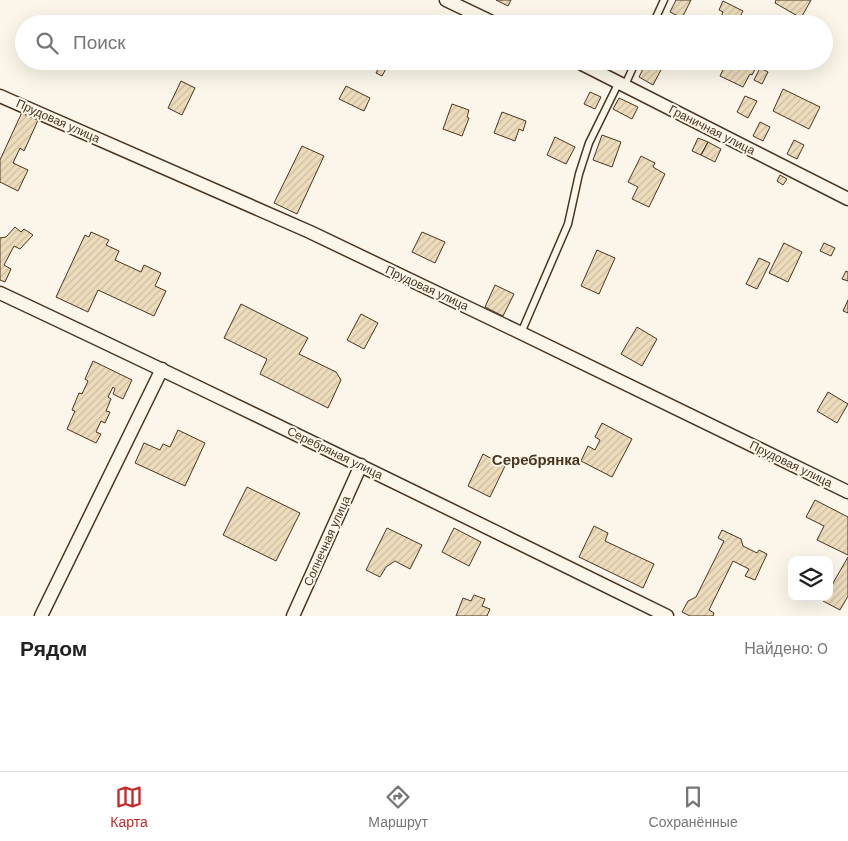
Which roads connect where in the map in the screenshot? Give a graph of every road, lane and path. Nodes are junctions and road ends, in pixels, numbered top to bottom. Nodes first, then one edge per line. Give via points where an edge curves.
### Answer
1 (446, 0) edge
2 (664, 0) edge
3 (477, 15) edge
4 (657, 15) edge
5 (594, 70) edge
6 (631, 70) edge
7 (622, 84) junction
8 (0, 96) edge
9 (848, 199) edge
10 (0, 293) edge
11 (521, 333) junction
12 (162, 369) junction
13 (361, 465) junction
14 (848, 492) edge
15 (41, 616) edge
16 (293, 616) edge
17 (668, 616) edge

1 - 3 street
2 - 4 lane
5 - 7 street, Граничная улица
6 - 7 lane
7 - 9 street, Граничная улица
7 - 11 lane via 589,143 568,224
8 - 11 street, Прудовая улица via 310,232
10 - 12 street, Серебряная улица
11 - 14 street, Прудовая улица
12 - 13 street, Серебряная улица
12 - 15 street
13 - 16 street, Солнечная улица
13 - 17 street, Серебряная улица

